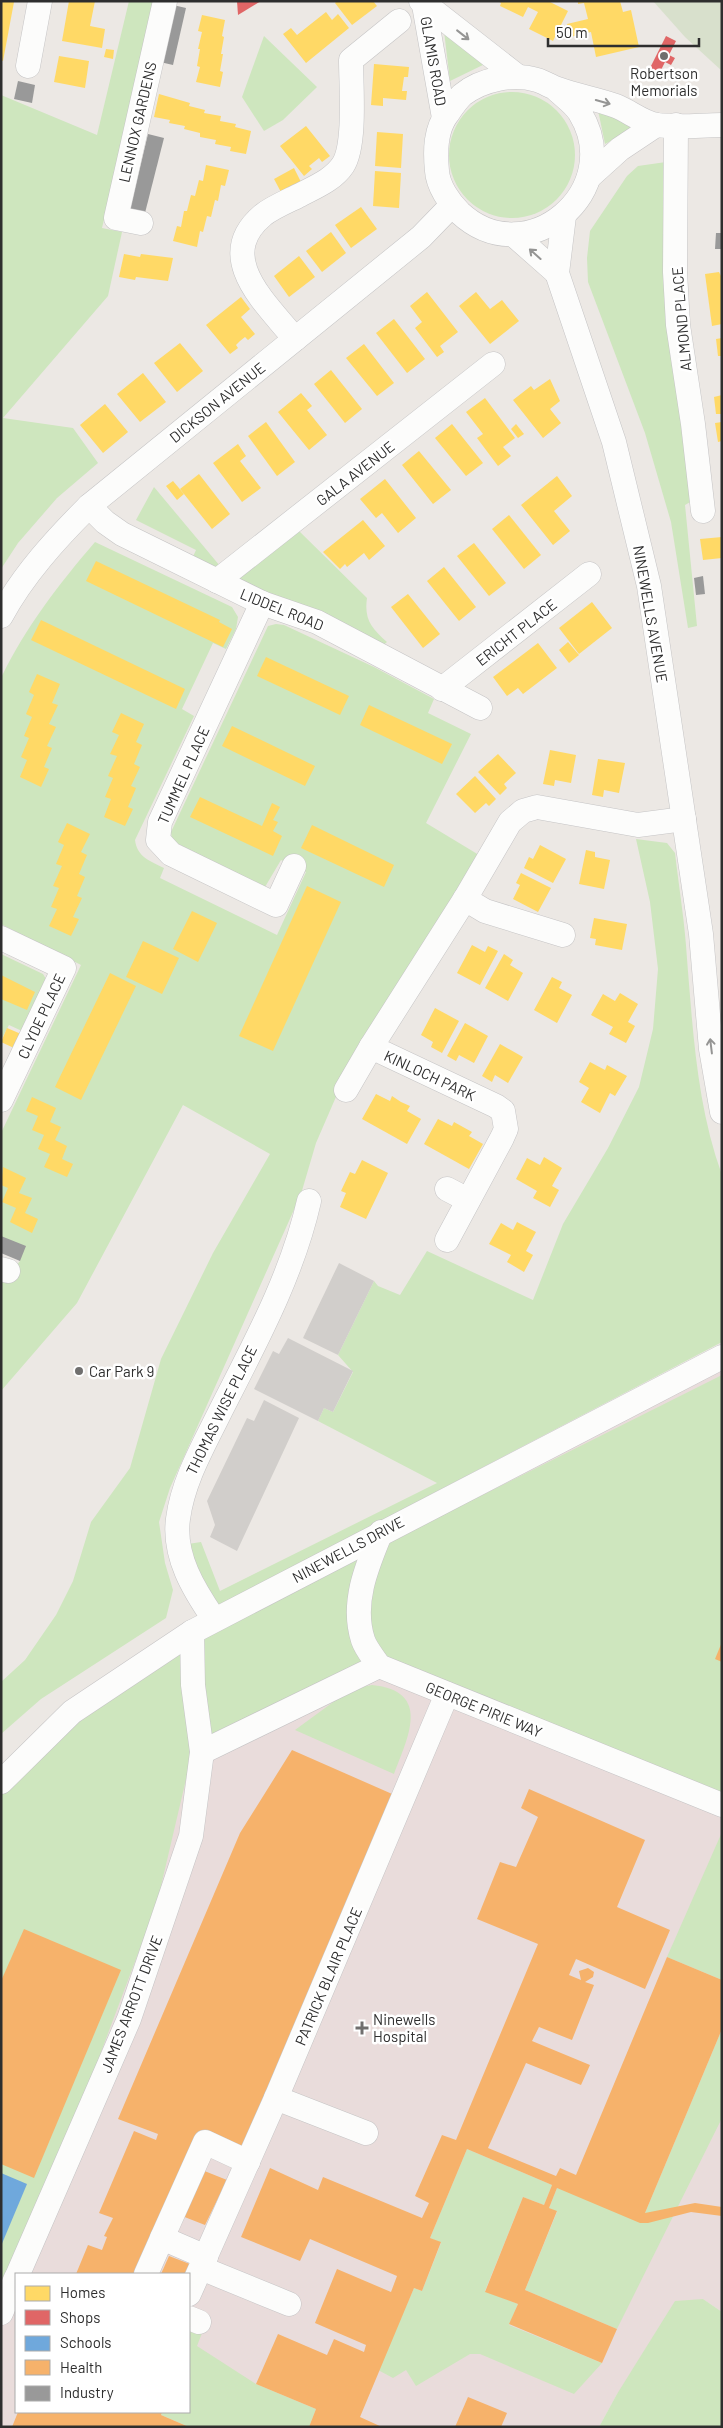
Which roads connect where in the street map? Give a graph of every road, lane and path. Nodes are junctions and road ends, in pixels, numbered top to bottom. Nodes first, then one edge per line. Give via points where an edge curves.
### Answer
1 (40, 1) edge
2 (165, 1) edge
3 (422, 3) edge
4 (398, 22) dead end
5 (28, 66) dead end
6 (517, 76) junction
7 (556, 89) junction
8 (444, 118) junction
9 (666, 125) junction
10 (722, 125) edge
11 (590, 177) junction
12 (452, 205) junction
13 (564, 216) junction
14 (141, 223) dead end
15 (514, 235) junction
16 (557, 273) junction
17 (295, 339) junction
18 (493, 364) dead end
19 (89, 506) junction
20 (704, 511) edge
21 (589, 574) dead end
22 (217, 581) junction
23 (262, 603) junction
24 (1, 616) edge
25 (442, 689) junction
26 (480, 708) dead end
27 (684, 819) junction
28 (294, 866) dead end
29 (465, 899) junction
30 (701, 934) junction
31 (563, 935) dead end
32 (1, 938) edge
33 (722, 1000) edge
34 (372, 1048) junction
35 (346, 1090) dead end
36 (1, 1100) edge
37 (722, 1112) edge
38 (447, 1189) dead end
39 (468, 1200) junction
40 (309, 1201) dead end
41 (447, 1240) dead end
42 (722, 1357) edge
43 (381, 1532) junction
44 (214, 1620) junction
45 (192, 1632) junction
46 (379, 1666) junction
47 (448, 1694) junction
48 (202, 1752) junction
49 (1, 1782) edge
50 (722, 1805) edge
51 (276, 2098) junction
52 (366, 2133) dead end
53 (248, 2162) junction
54 (162, 2238) junction
55 (203, 2263) junction
56 (18, 2273) edge
57 (146, 2273) edge
58 (15, 2280) edge
59 (190, 2292) edge
60 (289, 2304) dead end
61 (1, 2313) edge

1 - 5 street
2 - 14 street, LENNOX GARDENS via 116,218
3 -> 6 street, GLAMIS ROAD
3 - 8 street, GLAMIS ROAD
4 - 17 street via 351,60 350,145 343,165 329,180 264,214 246,234 242,260 250,284
6 - 7 street, GLAMIS ROAD via 538,80
6 - 8 street, GLAMIS ROAD via 479,85 462,95
7 -> 9 street, GLAMIS ROAD via 616,106
7 - 11 street, GLAMIS ROAD via 580,112 591,144
8 - 12 street, GLAMIS ROAD via 435,147 437,178
9 - 10 street, GLAMIS ROAD
9 - 11 street, GLAMIS ROAD via 620,149
9 - 20 street, ALMOND PLACE via 678,325
11 - 13 street, GLAMIS ROAD
12 - 15 street, GLAMIS ROAD via 469,221 490,231
12 - 17 street, DICKSON AVENUE via 421,236
13 - 15 street, GLAMIS ROAD via 540,230
13 - 16 street, NINEWELLS AVENUE
16 -> 15 street, NINEWELLS AVENUE
16 - 27 street, NINEWELLS AVENUE via 614,442 649,586
17 - 19 street, DICKSON AVENUE
18 - 22 street, GALA AVENUE
19 - 22 street, LIDDEL ROAD via 122,534
19 - 24 street, DICKSON AVENUE via 57,538
21 - 25 street, ERICHT PLACE
22 - 23 street, LIDDEL ROAD
23 - 25 street, LIDDEL ROAD via 317,622
23 - 28 street, TUMMEL PLACE via 160,822 158,840 171,854 276,905
25 - 26 street, LIDDEL ROAD
27 - 29 street, KINLOCH PARK via 638,825 536,807 523,811 510,822
27 - 30 street, NINEWELLS AVENUE
29 - 31 street via 485,911
29 - 34 street, KINLOCH PARK
30 - 33 street, NINEWELLS AVENUE
37 -> 30 street, NINEWELLS AVENUE via 710,1049
32 - 36 street, CLYDE PLACE via 64,968
34 - 35 street
34 - 39 street, KINLOCH PARK via 503,1111 506,1129
38 - 39 street
39 - 41 street, KINLOCH PARK
40 - 44 street, THOMAS WISE PLACE via 304,1226 275,1303 187,1480 177,1520 180,1555 186,1572
42 - 43 street, NINEWELLS DRIVE
43 - 44 street, NINEWELLS DRIVE
43 - 46 street via 360,1592 364,1641
44 - 45 street, NINEWELLS DRIVE
45 - 48 street, JAMES ARROTT DRIVE via 193,1685
45 - 49 street, NINEWELLS DRIVE via 72,1712
46 - 47 street, GEORGE PIRIE WAY
46 - 48 street
47 - 50 street, GEORGE PIRIE WAY
47 - 51 street, PATRICK BLAIR PLACE
48 - 56 street, JAMES ARROTT DRIVE via 191,1836 129,2019
51 - 52 street
51 - 53 street, PATRICK BLAIR PLACE
53 - 54 street via 205,2142
53 - 55 street, PATRICK BLAIR PLACE
54 - 55 street
54 - 57 street
55 - 59 street, PATRICK BLAIR PLACE
55 - 60 street
58 - 61 street

